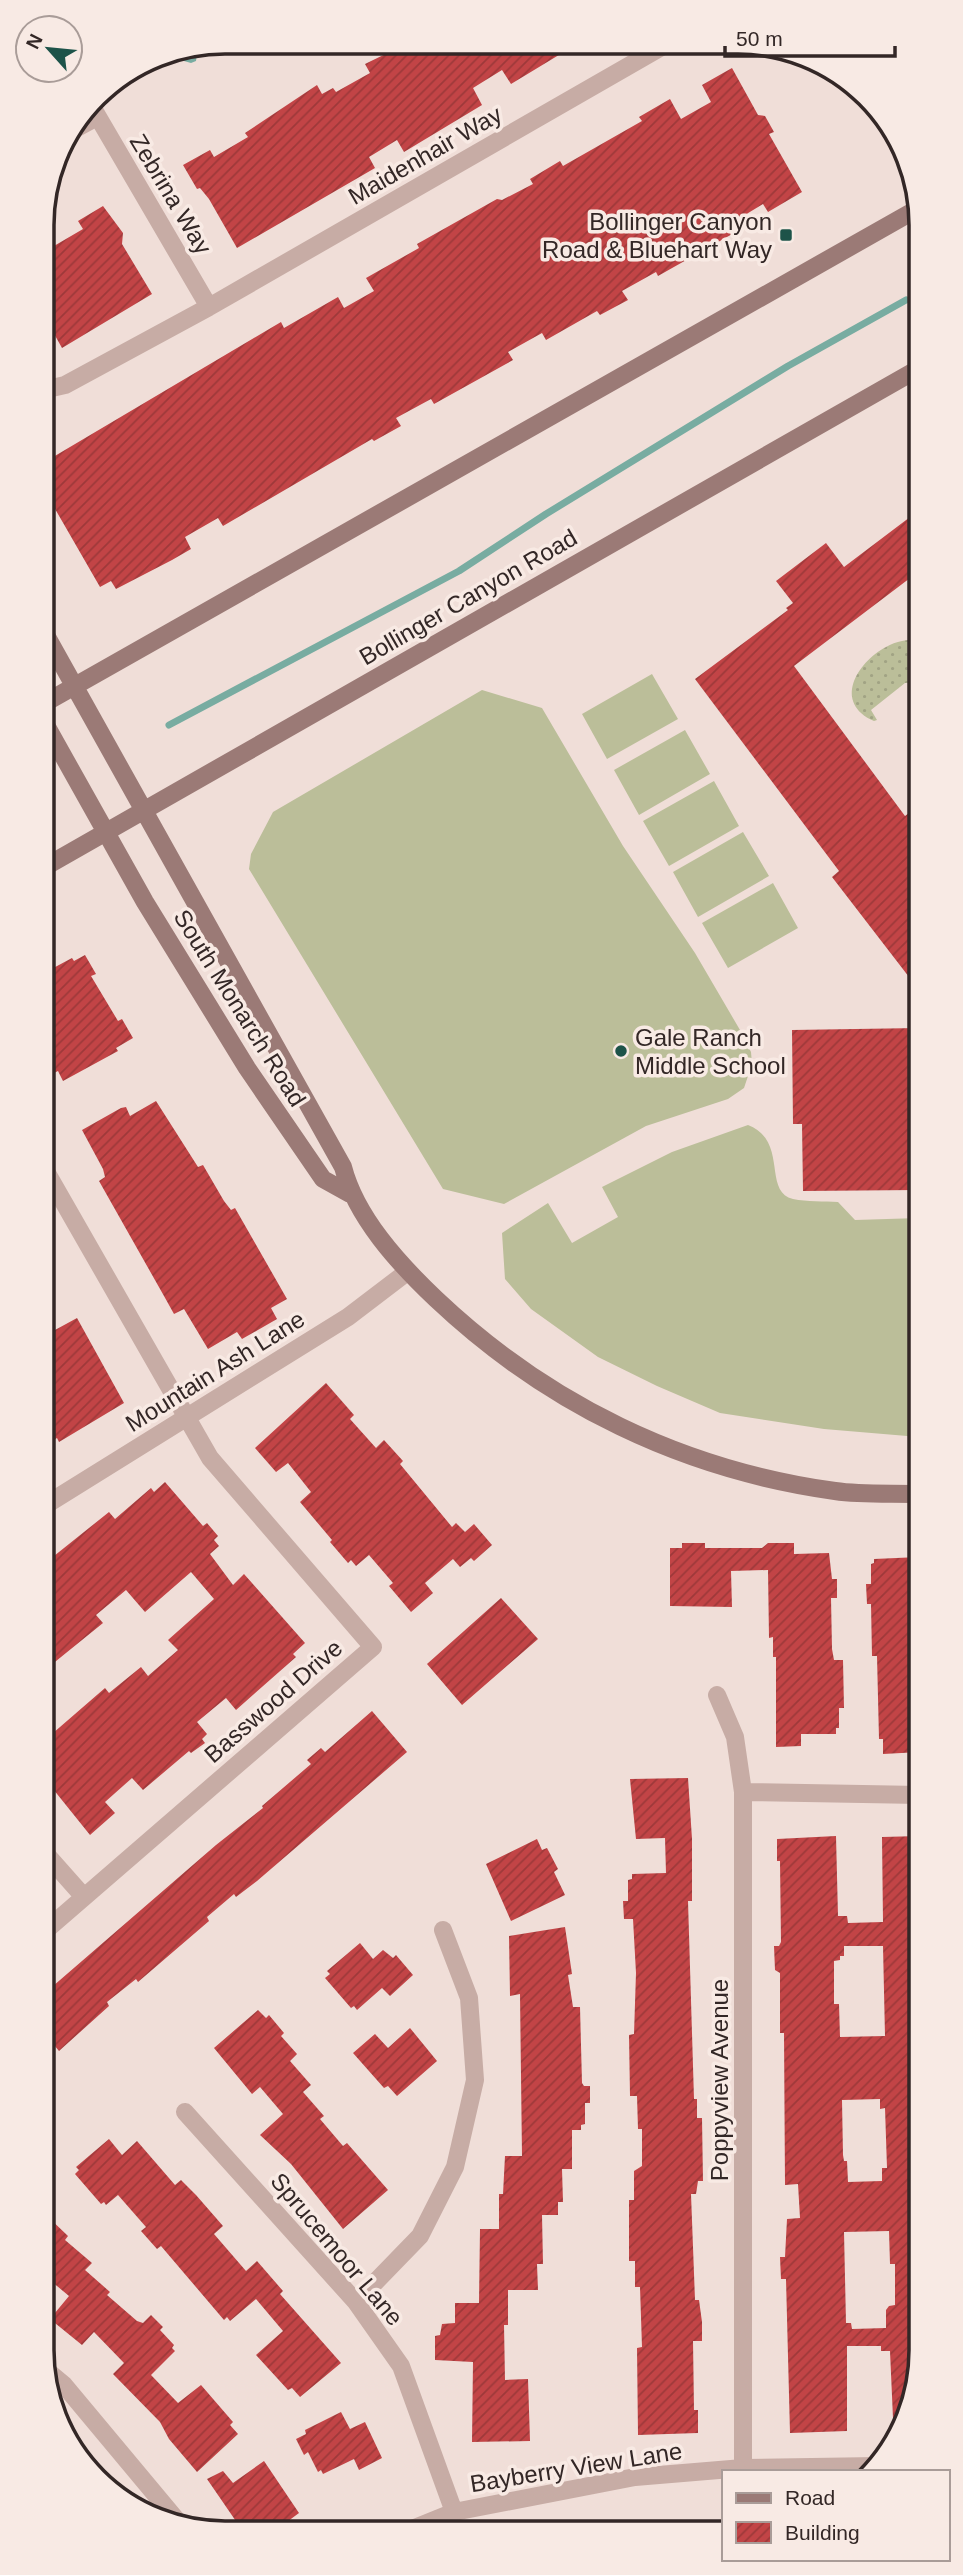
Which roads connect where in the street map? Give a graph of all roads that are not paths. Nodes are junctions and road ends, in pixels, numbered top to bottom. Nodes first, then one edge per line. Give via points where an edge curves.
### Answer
1 (649, 54) edge
2 (96, 114) edge
3 (908, 214) edge
4 (209, 307) junction
5 (909, 374) edge
6 (55, 387) edge
7 (55, 650) edge
8 (75, 685) junction
9 (55, 697) edge
10 (55, 741) edge
11 (146, 810) junction
12 (106, 832) junction
13 (55, 861) edge
14 (55, 1186) edge
15 (350, 1194) junction
16 (407, 1272) junction
17 (187, 1418) junction
18 (908, 1494) edge
19 (54, 1500) edge
20 (717, 1695) dead end
21 (743, 1792) junction
22 (908, 1795) edge
23 (54, 1863) edge
24 (84, 1897) junction
25 (54, 1923) edge
26 (443, 1930) dead end
27 (186, 2112) dead end
28 (356, 2302) junction
29 (57, 2379) edge
30 (743, 2468) junction
31 (848, 2469) edge
32 (169, 2511) edge
33 (454, 2512) junction
34 (432, 2521) edge

1 - 4 street, Maidenhair Way
2 - 4 street, Zebrina Way
3 - 8 main road
4 - 6 street, Maidenhair Way
5 - 11 main road, Bollinger Canyon Road
7 - 8 main road, South Monarch Road
8 - 9 main road
8 - 11 main road, South Monarch Road
10 - 12 main road, South Monarch Road
11 - 12 main road, Bollinger Canyon Road
11 - 15 main road, South Monarch Road via 343,1167
12 - 13 main road, Bollinger Canyon Road
12 - 15 main road, South Monarch Road via 204,1001 304,1153 323,1180
14 - 17 street
15 - 16 main road, South Monarch Road
16 - 17 street, Mountain Ash Lane via 348,1317
16 - 18 main road, South Monarch Road via 476,1337 536,1380 624,1430 677,1453 746,1473 836,1491
17 - 19 street, Mountain Ash Lane
17 - 24 street, Basswood Drive via 210,1458 373,1647
20 - 21 street, Poppyview Avenue via 735,1737
21 - 22 street
21 - 30 street, Poppyview Avenue
23 - 24 street
24 - 25 street, Basswood Drive
26 - 28 street via 469,1998 475,2080 455,2167 420,2236
27 - 28 street, Sprucemoor Lane
28 - 33 street, Sprucemoor Lane via 401,2366
29 - 32 street
30 - 31 street, Bayberry View Lane
30 - 33 street, Bayberry View Lane via 635,2477
33 - 34 street, Bayberry View Lane

